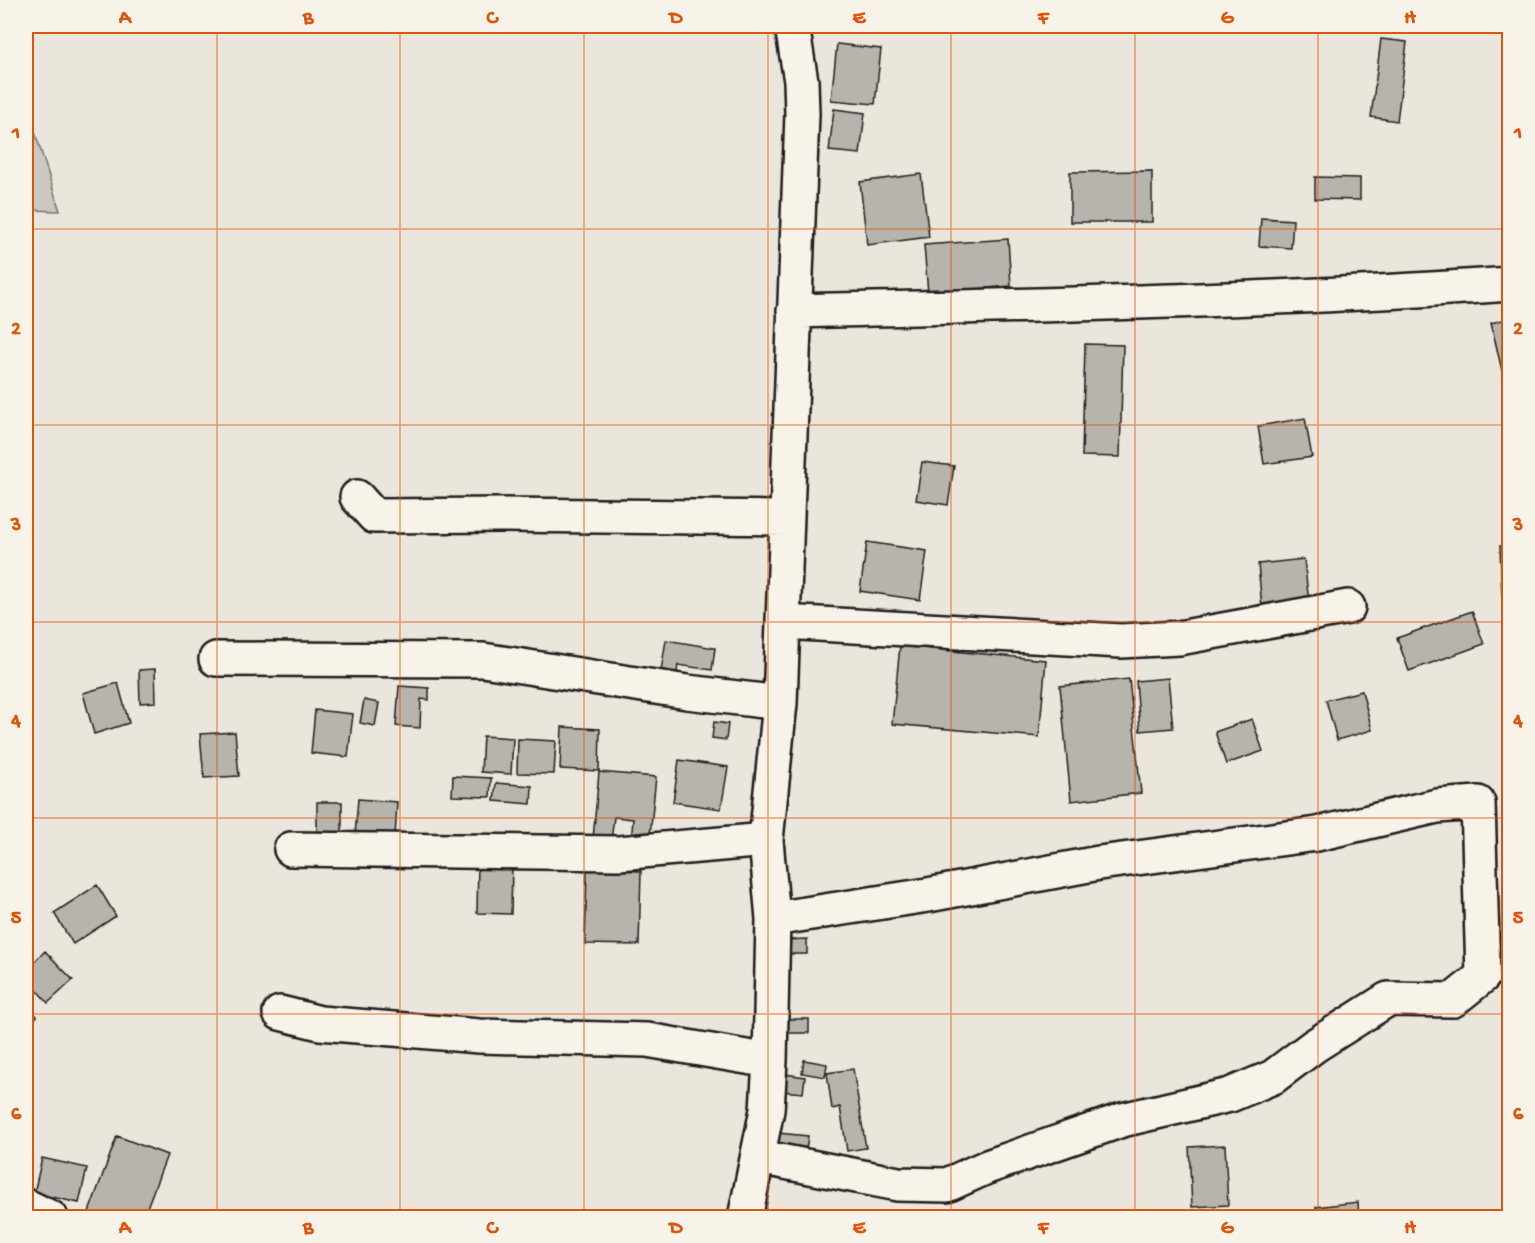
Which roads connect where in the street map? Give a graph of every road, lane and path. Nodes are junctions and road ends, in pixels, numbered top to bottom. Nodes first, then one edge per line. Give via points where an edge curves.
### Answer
1 (792, 26) edge
2 (1509, 284) edge
3 (794, 311) junction
4 (357, 497) dead end
5 (787, 518) junction
6 (1348, 607) dead end
7 (783, 622) junction
8 (216, 659) dead end
9 (780, 703) junction
10 (766, 840) junction
11 (291, 849) dead end
12 (773, 920) junction
13 (280, 1013) dead end
14 (770, 1061) junction
15 (759, 1157) junction
16 (26, 1206) edge
17 (51, 1218) edge
18 (745, 1218) edge

1 - 3 street via 802,114
2 - 3 street via 1211,301
3 - 5 street
4 - 5 street via 374,516
5 - 7 street
6 - 7 street via 1179,638 1121,641
7 - 9 street
8 - 9 street via 483,660
9 - 10 street
10 - 11 street via 619,853
10 - 12 street
12 - 14 street
12 - 15 street via 1099,863 1317,834 1437,806 1478,803 1483,976 1453,1000 1388,999 1274,1077 1230,1095 1122,1120 947,1185 898,1184
13 - 14 street via 320,1023 479,1036 647,1040
14 - 15 street
15 - 18 street
16 - 17 street

